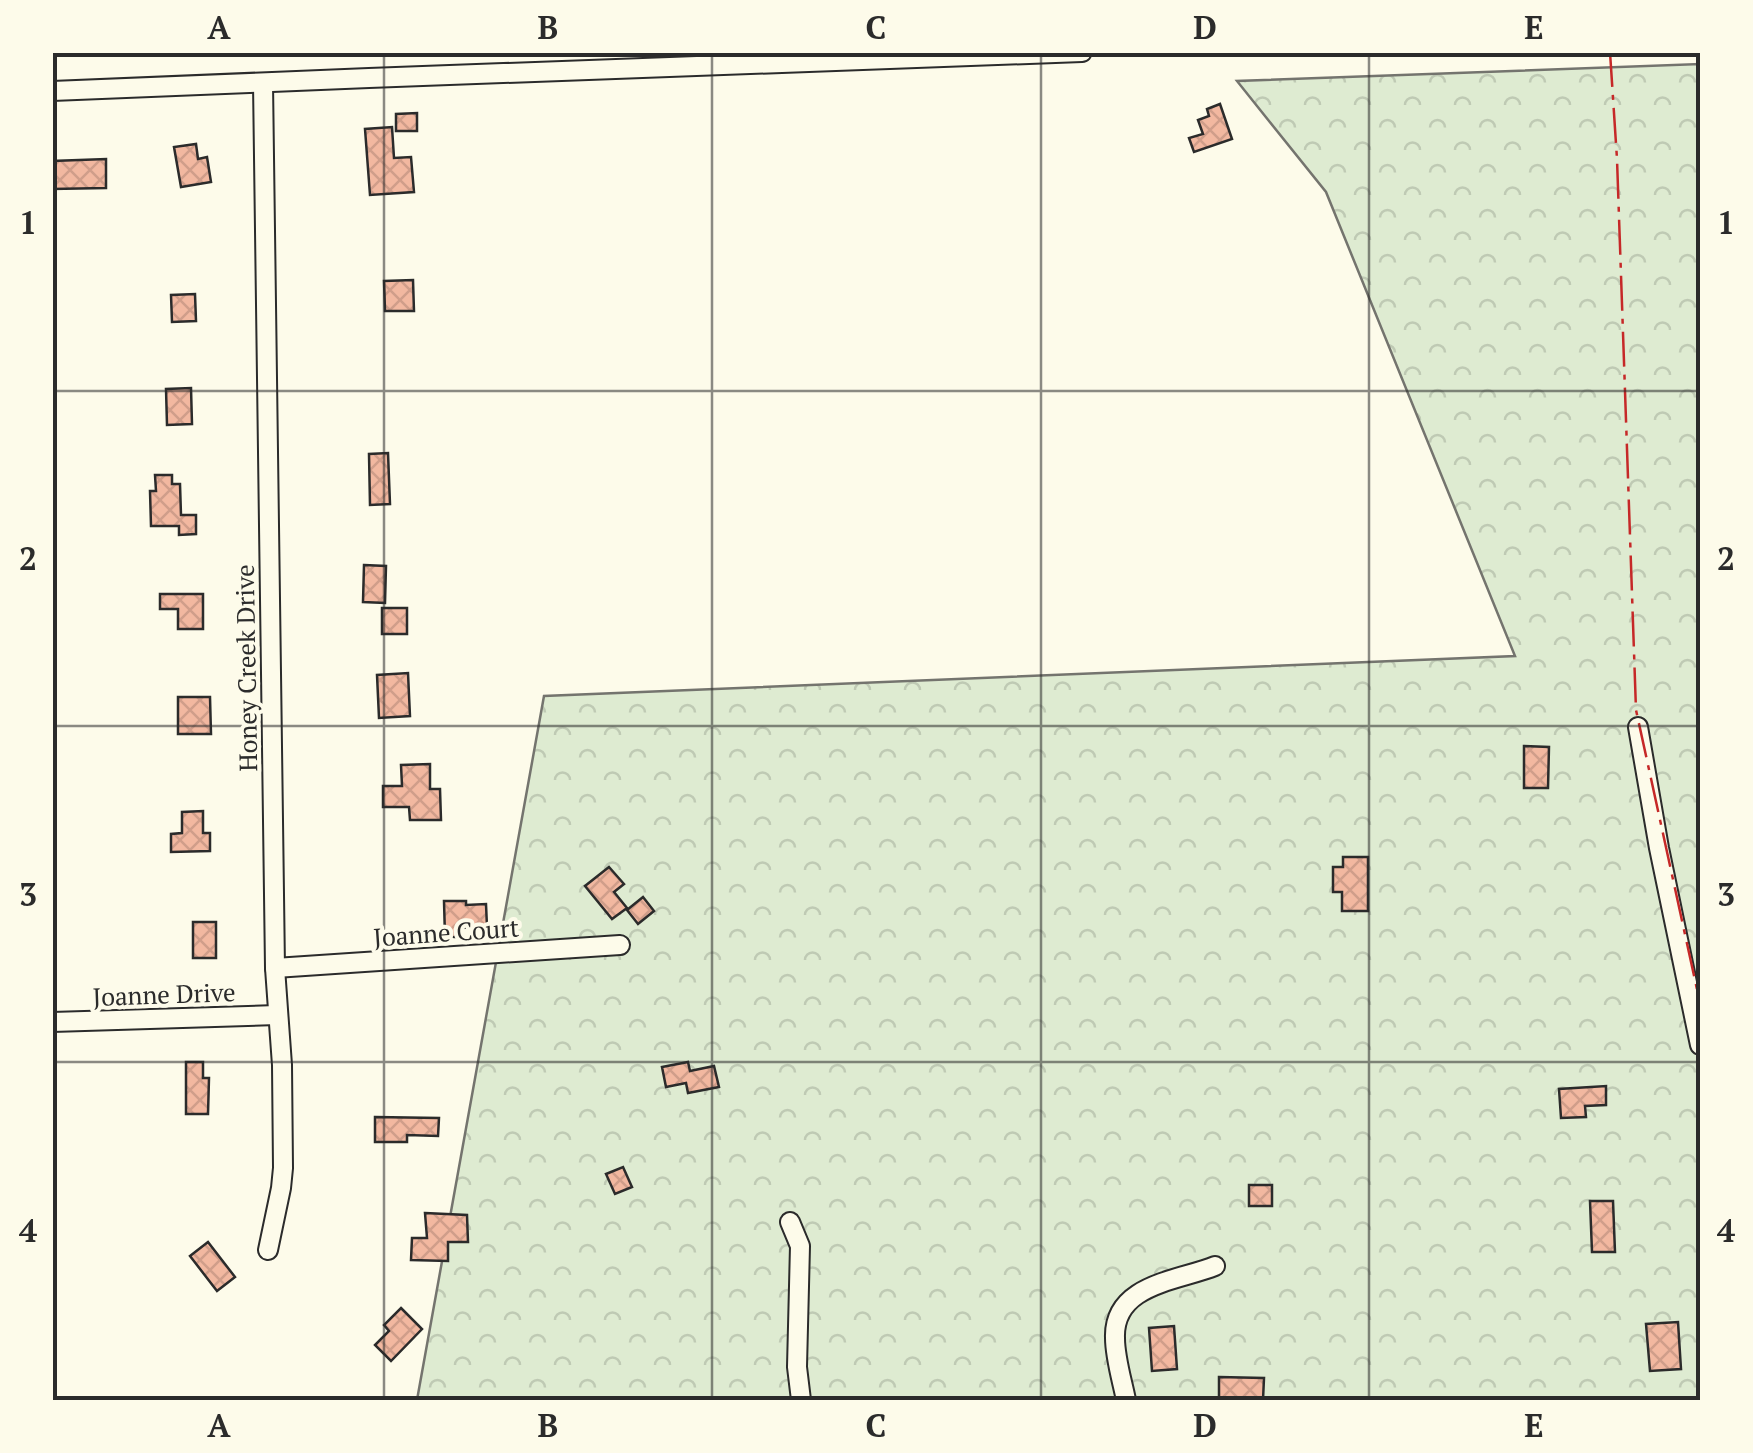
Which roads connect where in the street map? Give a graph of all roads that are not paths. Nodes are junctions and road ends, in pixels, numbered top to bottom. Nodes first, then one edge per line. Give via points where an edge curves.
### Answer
1 (1082, 52) edge
2 (674, 60) edge
3 (263, 83) junction
4 (52, 92) edge
5 (1638, 727) dead end
6 (620, 945) dead end
7 (275, 968) junction
8 (277, 1015) junction
9 (52, 1022) edge
10 (1700, 1044) edge
11 (790, 1222) dead end
12 (268, 1250) dead end
13 (1216, 1266) dead end
14 (801, 1400) edge
15 (1126, 1400) edge

1 - 2 street
2 - 3 street
3 - 4 street
3 - 7 street, Honey Creek Drive
5 - 10 street
6 - 7 street, Joanne Court
7 - 8 street, Honey Creek Drive
8 - 9 street, Joanne Drive
8 - 12 street, Honey Creek Drive via 283,1168
11 - 14 street via 800,1246
13 - 15 street via 1140,1291 1124,1306 1114,1340

